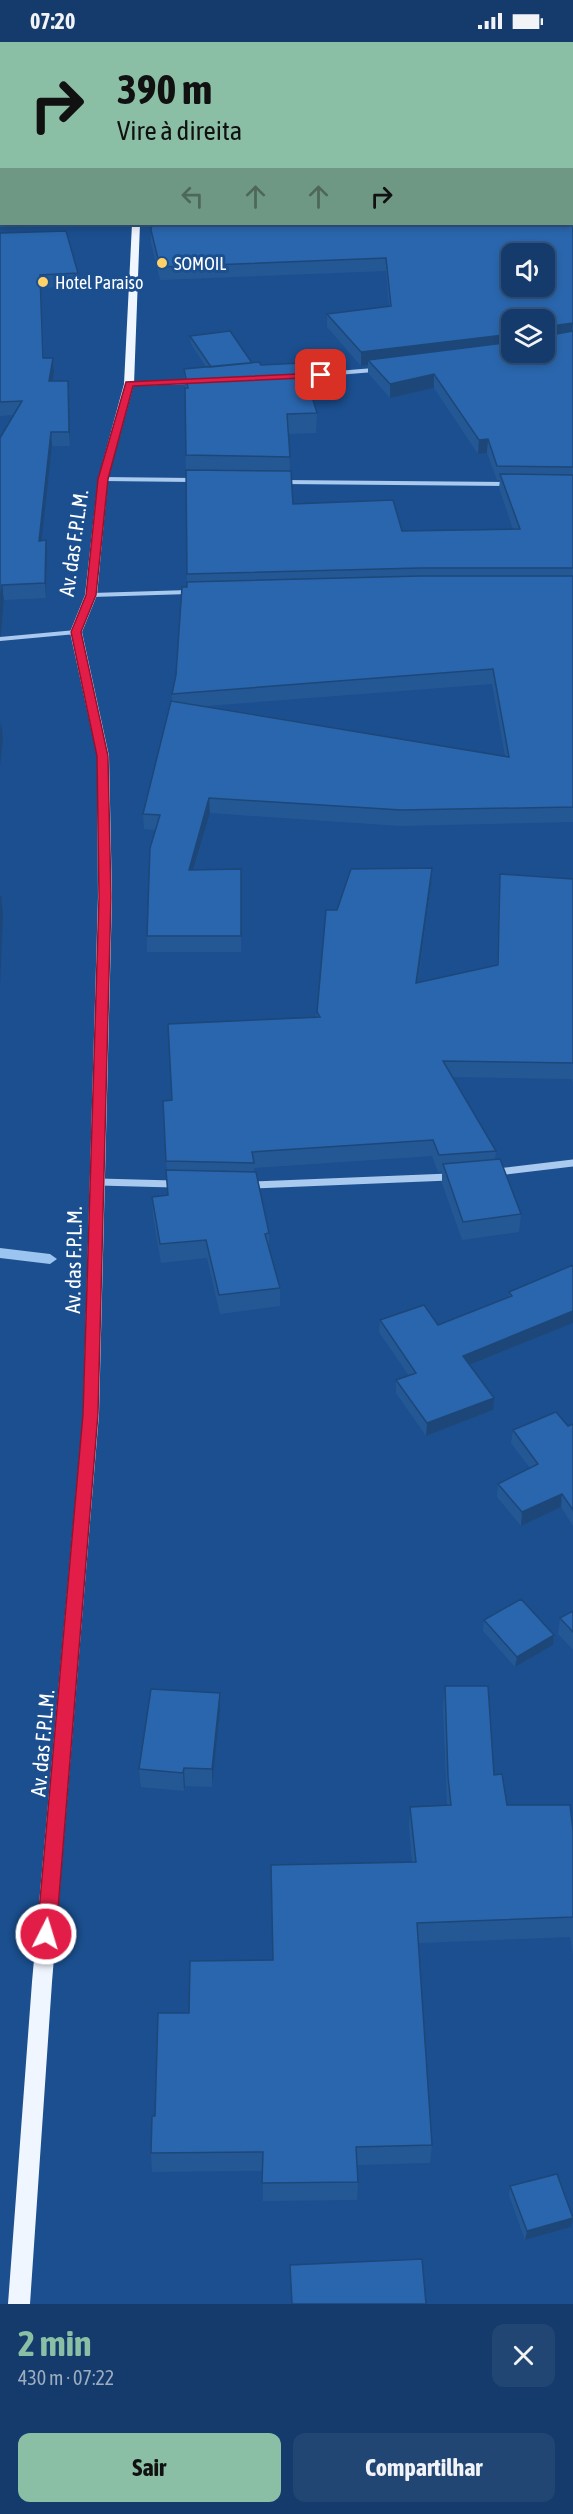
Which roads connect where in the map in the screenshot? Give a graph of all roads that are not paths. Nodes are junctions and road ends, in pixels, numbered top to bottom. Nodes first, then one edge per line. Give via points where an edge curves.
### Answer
1 (136, 225) edge
2 (385, 369) edge
3 (298, 376) edge
4 (194, 382) edge
5 (129, 384) junction
6 (103, 479) junction
7 (194, 480) edge
8 (273, 482) edge
9 (518, 484) edge
10 (196, 592) edge
11 (91, 595) junction
12 (76, 632) junction
13 (0, 639) edge
14 (573, 1163) edge
15 (490, 1173) edge
16 (455, 1177) edge
17 (95, 1182) junction
18 (176, 1184) edge
19 (244, 1185) edge
20 (18, 2304) edge

1 - 5 main road, Av. das F.P.L.M.
2 - 3 street
4 - 5 street
5 - 6 main road, Av. das F.P.L.M.
6 - 7 street
6 - 11 main road, Av. das F.P.L.M.
8 - 9 street
10 - 11 street
11 - 12 main road, Av. das F.P.L.M.
12 - 13 street
12 - 17 main road, Av. das F.P.L.M. via 103,756 105,897
14 - 15 street
16 - 19 street
17 - 18 street
17 - 20 main road, Av. das F.P.L.M. via 91,1414

